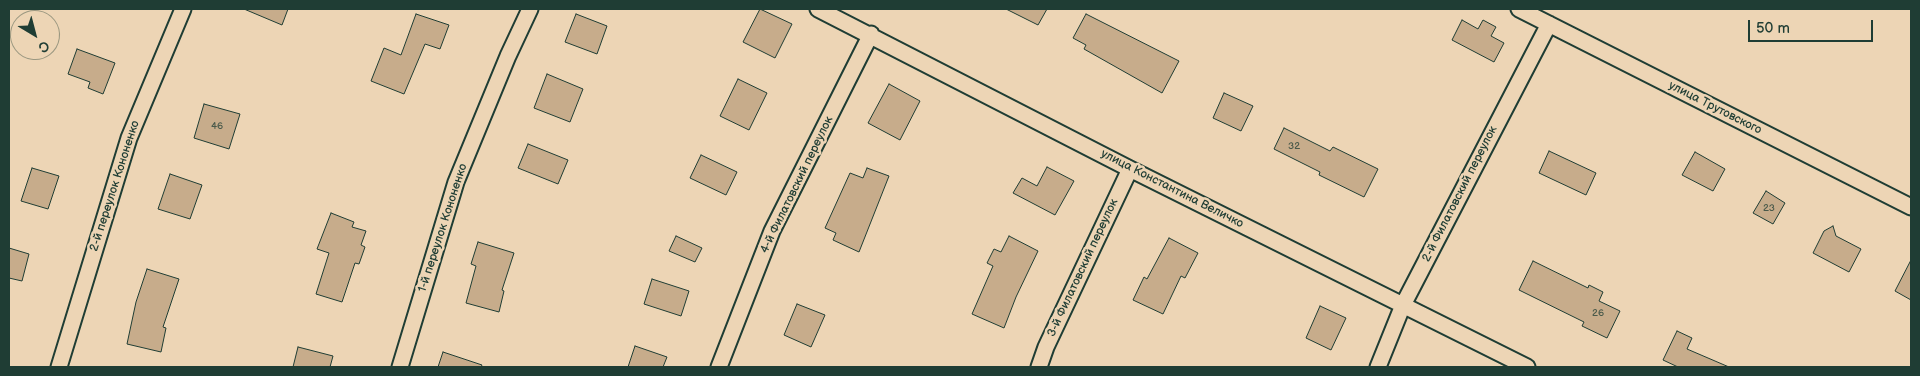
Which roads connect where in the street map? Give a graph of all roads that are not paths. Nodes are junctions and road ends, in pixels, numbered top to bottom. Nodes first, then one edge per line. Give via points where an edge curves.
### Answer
1 (183, 9) edge
2 (530, 9) edge
3 (818, 9) edge
4 (1520, 9) edge
5 (1549, 24) junction
6 (871, 34) junction
7 (1130, 169) junction
8 (1911, 207) edge
9 (1403, 305) junction
10 (59, 367) edge
11 (400, 367) edge
12 (719, 367) edge
13 (1039, 367) edge
14 (1378, 367) edge
15 (1527, 367) edge

1 - 10 street, 2-й переулок Кононенко via 129,138
2 - 11 street, 1-й переулок Кононенко via 456,182
3 - 6 street, улица Константина Величко
4 - 5 street, улица Трутовского
5 - 8 street, улица Трутовского
5 - 9 street, 2-й Филатовский переулок
6 - 7 street, улица Константина Величко
6 - 12 street, 4-й Филатовский переулок via 772,232
7 - 9 street, улица Константина Величко
7 - 13 street, 3-й Филатовский переулок
9 - 14 street, 2-й Филатовский переулок
9 - 15 street, улица Константина Величко

